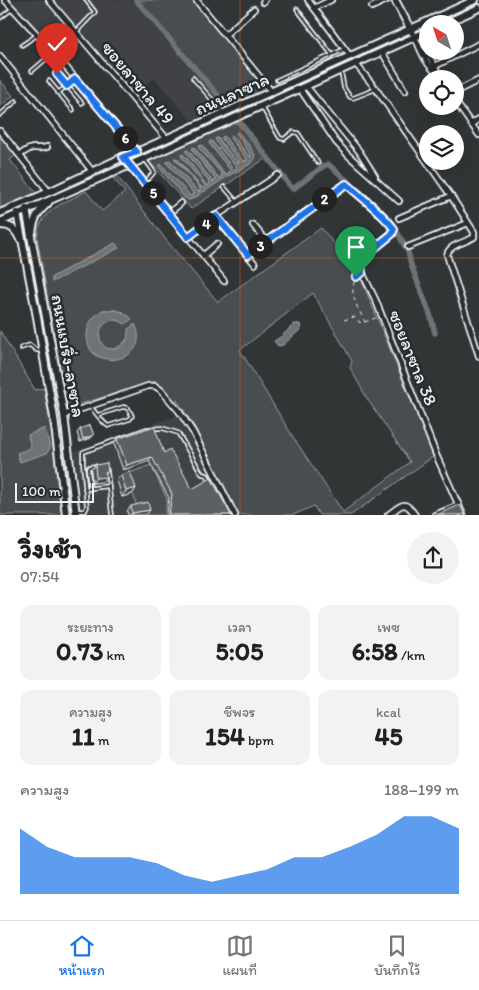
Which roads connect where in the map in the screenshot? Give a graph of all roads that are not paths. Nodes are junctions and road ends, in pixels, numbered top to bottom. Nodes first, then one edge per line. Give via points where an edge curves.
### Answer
1 (5, 0) edge
2 (49, 0) edge
3 (86, 0) edge
4 (196, 0) edge
5 (308, 0) edge
6 (331, 0) edge
7 (387, 0) edge
8 (395, 0) edge
9 (475, 0) edge
10 (372, 7) dead end
11 (12, 8) junction
12 (314, 8) junction
13 (479, 8) edge
14 (254, 9) dead end
15 (297, 9) dead end
16 (464, 15) edge
17 (0, 18) edge
18 (411, 29) junction
19 (76, 32) junction
20 (419, 34) edge
21 (37, 35) junction
22 (225, 35) junction
23 (415, 36) junction
24 (479, 44) edge
25 (22, 45) dead end
26 (419, 45) edge
27 (345, 49) junction
28 (382, 52) junction
29 (54, 53) junction
30 (332, 55) junction
31 (0, 56) edge
32 (350, 56) junction
33 (425, 60) edge
34 (431, 60) edge
35 (355, 64) junction
36 (435, 66) junction
37 (340, 70) junction
38 (433, 70) edge
39 (436, 70) edge
40 (32, 71) dead end
41 (57, 74) dead end
42 (194, 78) dead end
43 (75, 79) junction
44 (277, 80) dead end
45 (479, 80) edge
46 (49, 82) dead end
47 (67, 86) junction
48 (303, 88) junction
49 (464, 88) edge
50 (376, 89) junction
51 (405, 91) dead end
52 (272, 92) junction
53 (58, 93) junction
54 (16, 101) dead end
55 (82, 103) dead end
56 (261, 106) junction
57 (72, 110) dead end
58 (225, 113) junction
59 (464, 114) edge
60 (0, 115) edge
61 (479, 119) edge
62 (333, 120) junction
63 (471, 124) junction
64 (325, 126) junction
65 (0, 130) edge
66 (479, 136) edge
67 (166, 139) junction
68 (47, 147) dead end
69 (137, 152) junction
70 (20, 155) junction
71 (123, 157) junction
72 (144, 159) junction
73 (318, 163) dead end
74 (130, 165) junction
75 (96, 170) junction
76 (278, 175) dead end
77 (103, 177) junction
78 (378, 181) junction
79 (145, 183) junction
80 (224, 187) dead end
81 (49, 192) junction
82 (451, 196) junction
83 (57, 197) junction
84 (398, 201) dead end
85 (24, 202) junction
86 (238, 202) junction
87 (181, 203) dead end
88 (16, 206) junction
89 (26, 211) junction
90 (0, 213) edge
91 (169, 213) junction
92 (18, 215) junction
93 (216, 216) junction
94 (400, 218) dead end
95 (468, 223) junction
96 (0, 224) edge
97 (253, 225) dead end
98 (188, 237) junction
99 (267, 242) junction
100 (217, 244) dead end
101 (33, 246) junction
102 (408, 247) dead end
103 (24, 252) junction
104 (204, 255) junction
105 (248, 255) junction
106 (255, 264) dead end
107 (224, 281) dead end
108 (21, 348) dead end
109 (42, 350) junction
110 (479, 356) edge
111 (90, 406) junction
112 (64, 415) junction
113 (98, 415) junction
114 (65, 423) junction
115 (54, 425) junction
116 (97, 466) edge
117 (107, 466) edge
118 (212, 484) edge
119 (109, 486) junction
120 (85, 489) junction
121 (90, 489) junction
122 (459, 506) junction
123 (76, 513) edge
124 (66, 515) edge
125 (112, 515) edge
126 (235, 515) edge
127 (388, 515) edge
128 (414, 515) edge
129 (435, 515) edge
130 (463, 515) edge

1 - 11 street
2 - 19 street, ซอยลาซาล 49
3 - 19 lane via 95,12
4 - 22 street
5 - 12 street
6 - 12 street
7 - 10 street
8 - 18 street
9 - 18 street, ถนนลาซาล
11 - 17 lane
11 - 21 street
12 - 27 street
13 - 16 street
14 - 22 street
15 - 30 lane
18 - 23 street
18 - 32 street, ถนนลาซาล
19 - 67 street, ซอยลาซาล 49
20 - 23 street, ถนนลาซาล
21 - 25 lane
21 - 29 street
22 - 52 street
23 - 26 street
23 - 28 street, ถนนลาซาล
24 - 36 street
27 - 30 lane
27 - 32 street
28 - 35 street, ถนนลาซาล
28 - 51 street
29 - 40 lane
29 - 43 street
30 - 44 lane
31 - 75 street
32 - 52 street, ถนนลาซาล
33 - 38 street
34 - 36 street
35 - 37 street, ถนนลาซาล
35 - 50 street
36 - 39 street
37 - 48 street, ถนนลาซาล
37 - 50 lane via 350,98
41 - 47 lane
42 - 58 lane
43 - 47 lane
43 - 69 street
45 - 49 street
46 - 53 lane
47 - 53 lane
47 - 55 lane
48 - 56 street, ถนนลาซาล
48 - 62 street
48 - 64 street
50 - 82 street
52 - 58 street, ถนนลาซาล
53 - 57 lane
54 - 60 lane
56 - 72 street, ถนนลาซาล
56 - 73 lane via 280,138 298,133
58 - 67 street, ถนนลาซาล
59 - 63 street
61 - 63 street
62 - 64 street
62 - 78 street via 359,151
63 - 66 street
64 - 78 street via 348,155
65 - 70 street
67 - 69 street, ถนนลาซาล
68 - 70 street via 30,148
69 - 71 street, ถนนลาซาล
70 - 81 street
71 - 74 street
71 - 75 street, ถนนลาซาล
72 - 74 street, ถนนลาซาล
72 - 79 lane via 154,172
74 - 77 street, ถนนลาซาล
74 - 79 street
75 - 77 street
75 - 81 street, ถนนลาซาล
76 - 86 street
77 - 83 street, ถนนลาซาล
78 - 84 street
79 - 91 street
80 - 86 lane
81 - 85 street, ถนนลาซาล
82 - 94 street
82 - 95 street
83 - 89 street, ถนนลาซาล
83 - 101 street via 37,214
85 - 88 street, ถนนลาซาล
85 - 89 street, ถนนแบริ่ง-ลาซาล
86 - 93 street
87 - 91 street
88 - 90 street, ถนนลาซาล
88 - 92 street, ถนนแบริ่ง-ลาซาล
89 - 92 street, ถนนลาซาล
89 - 101 street, ถนนแบริ่ง-ลาซาล
91 - 98 street
92 - 96 street, ถนนลาซาล
92 - 103 street, ถนนแบริ่ง-ลาซาล
93 - 98 street
93 - 105 street
95 - 102 street
95 - 110 street via 474,237 448,250 447,255
96 - 103 street via 13,228
97 - 99 street
98 - 104 street
99 - 105 street
99 - 122 street, ซอยลาซาล 38 via 346,184 394,229 365,256 361,262 362,273
100 - 104 street
101 - 112 street, ถนนแบริ่ง-ลาซาล
103 - 109 street, ถนนแบริ่ง-ลาซาล
104 - 107 street
105 - 106 street
108 - 109 lane via 30,345
109 - 115 street, ถนนแบริ่ง-ลาซาล
111 - 112 street
111 - 113 lane
111 - 126 street via 148,386 161,390 193,432
112 - 114 street, ถนนแบริ่ง-ลาซาล
113 - 113 lane via 110,426 132,416 124,407
114 - 115 street
114 - 123 street, ถนนแบริ่ง-ลาซาล
115 - 124 street, ถนนแบริ่ง-ลาซาล
116 - 121 lane via 88,469
117 - 119 lane
118 - 120 lane via 207,475 202,474 178,433 154,428 83,452
119 - 121 lane
119 - 125 lane
120 - 121 lane
120 - 123 lane via 87,507 85,511
122 - 129 street
122 - 130 street, ซอยลาซาล 38
127 - 128 street via 406,504

